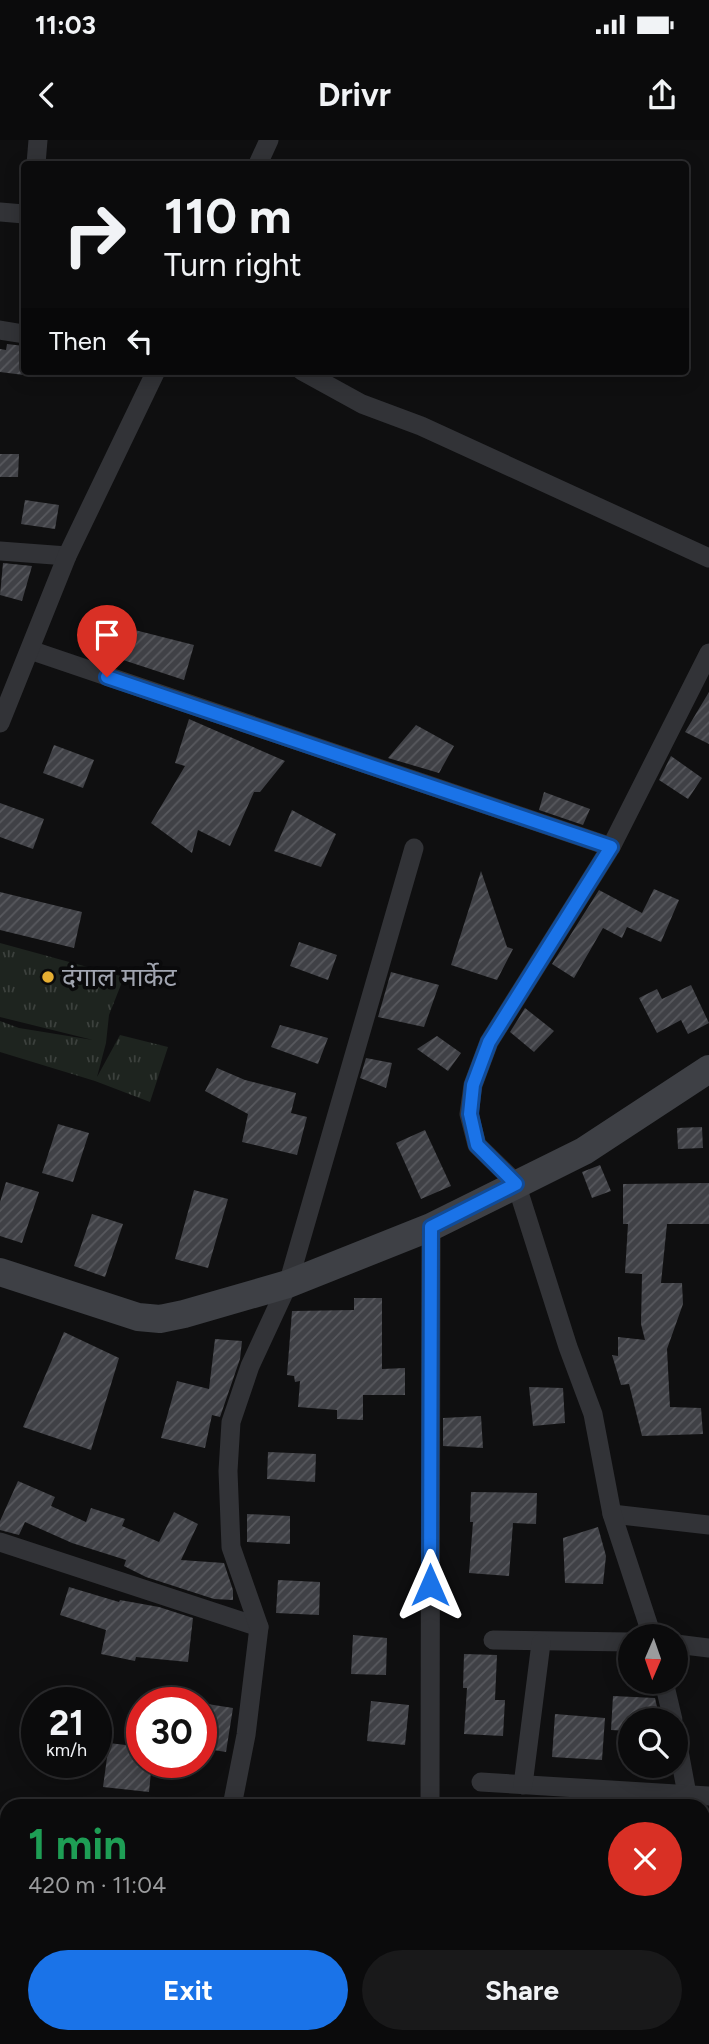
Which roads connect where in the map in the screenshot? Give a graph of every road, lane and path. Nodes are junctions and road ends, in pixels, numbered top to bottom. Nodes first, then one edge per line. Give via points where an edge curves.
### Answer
1 (38, 140) edge
2 (269, 140) edge
3 (36, 161) edge
4 (259, 161) edge
5 (0, 212) edge
6 (21, 214) edge
7 (0, 330) edge
8 (21, 334) edge
9 (154, 375) edge
10 (309, 375) edge
11 (0, 551) edge
12 (67, 556) junction
13 (709, 558) edge
14 (30, 650) junction
15 (709, 653) edge
16 (0, 723) edge
17 (611, 847) junction
18 (414, 848) dead end
19 (709, 1069) edge
20 (516, 1184) junction
21 (431, 1227) junction
22 (0, 1272) edge
23 (288, 1284) junction
24 (612, 1514) junction
25 (709, 1525) edge
26 (0, 1542) edge
27 (648, 1624) edge
28 (259, 1627) junction
29 (493, 1640) dead end
30 (618, 1642) edge
31 (541, 1643) junction
32 (688, 1645) edge
33 (709, 1648) edge
34 (683, 1778) edge
35 (481, 1782) dead end
36 (523, 1785) junction
37 (552, 1796) edge
38 (233, 1799) edge
39 (430, 1799) edge
40 (653, 1799) edge
41 (687, 1799) edge

1 - 3 street
2 - 4 street
5 - 6 street
7 - 8 street
9 - 12 street
10 - 13 street via 362,404 421,425
11 - 12 street
12 - 14 street
14 - 16 street
14 - 17 street
15 - 17 street
17 - 20 street via 489,1042 473,1085 470,1114 477,1145
18 - 23 street
19 - 20 street via 584,1151
20 - 21 street
20 - 24 street via 593,1414
21 - 23 street
21 - 39 street
22 - 23 street via 104,1308 160,1319
23 - 28 street via 250,1366 231,1422 231,1547
24 - 25 street
24 - 27 street
26 - 28 street
28 - 38 street
29 - 31 street
30 - 31 street
31 - 36 street
32 - 33 street
34 - 41 street
35 - 36 street
36 - 37 street
37 - 40 street

